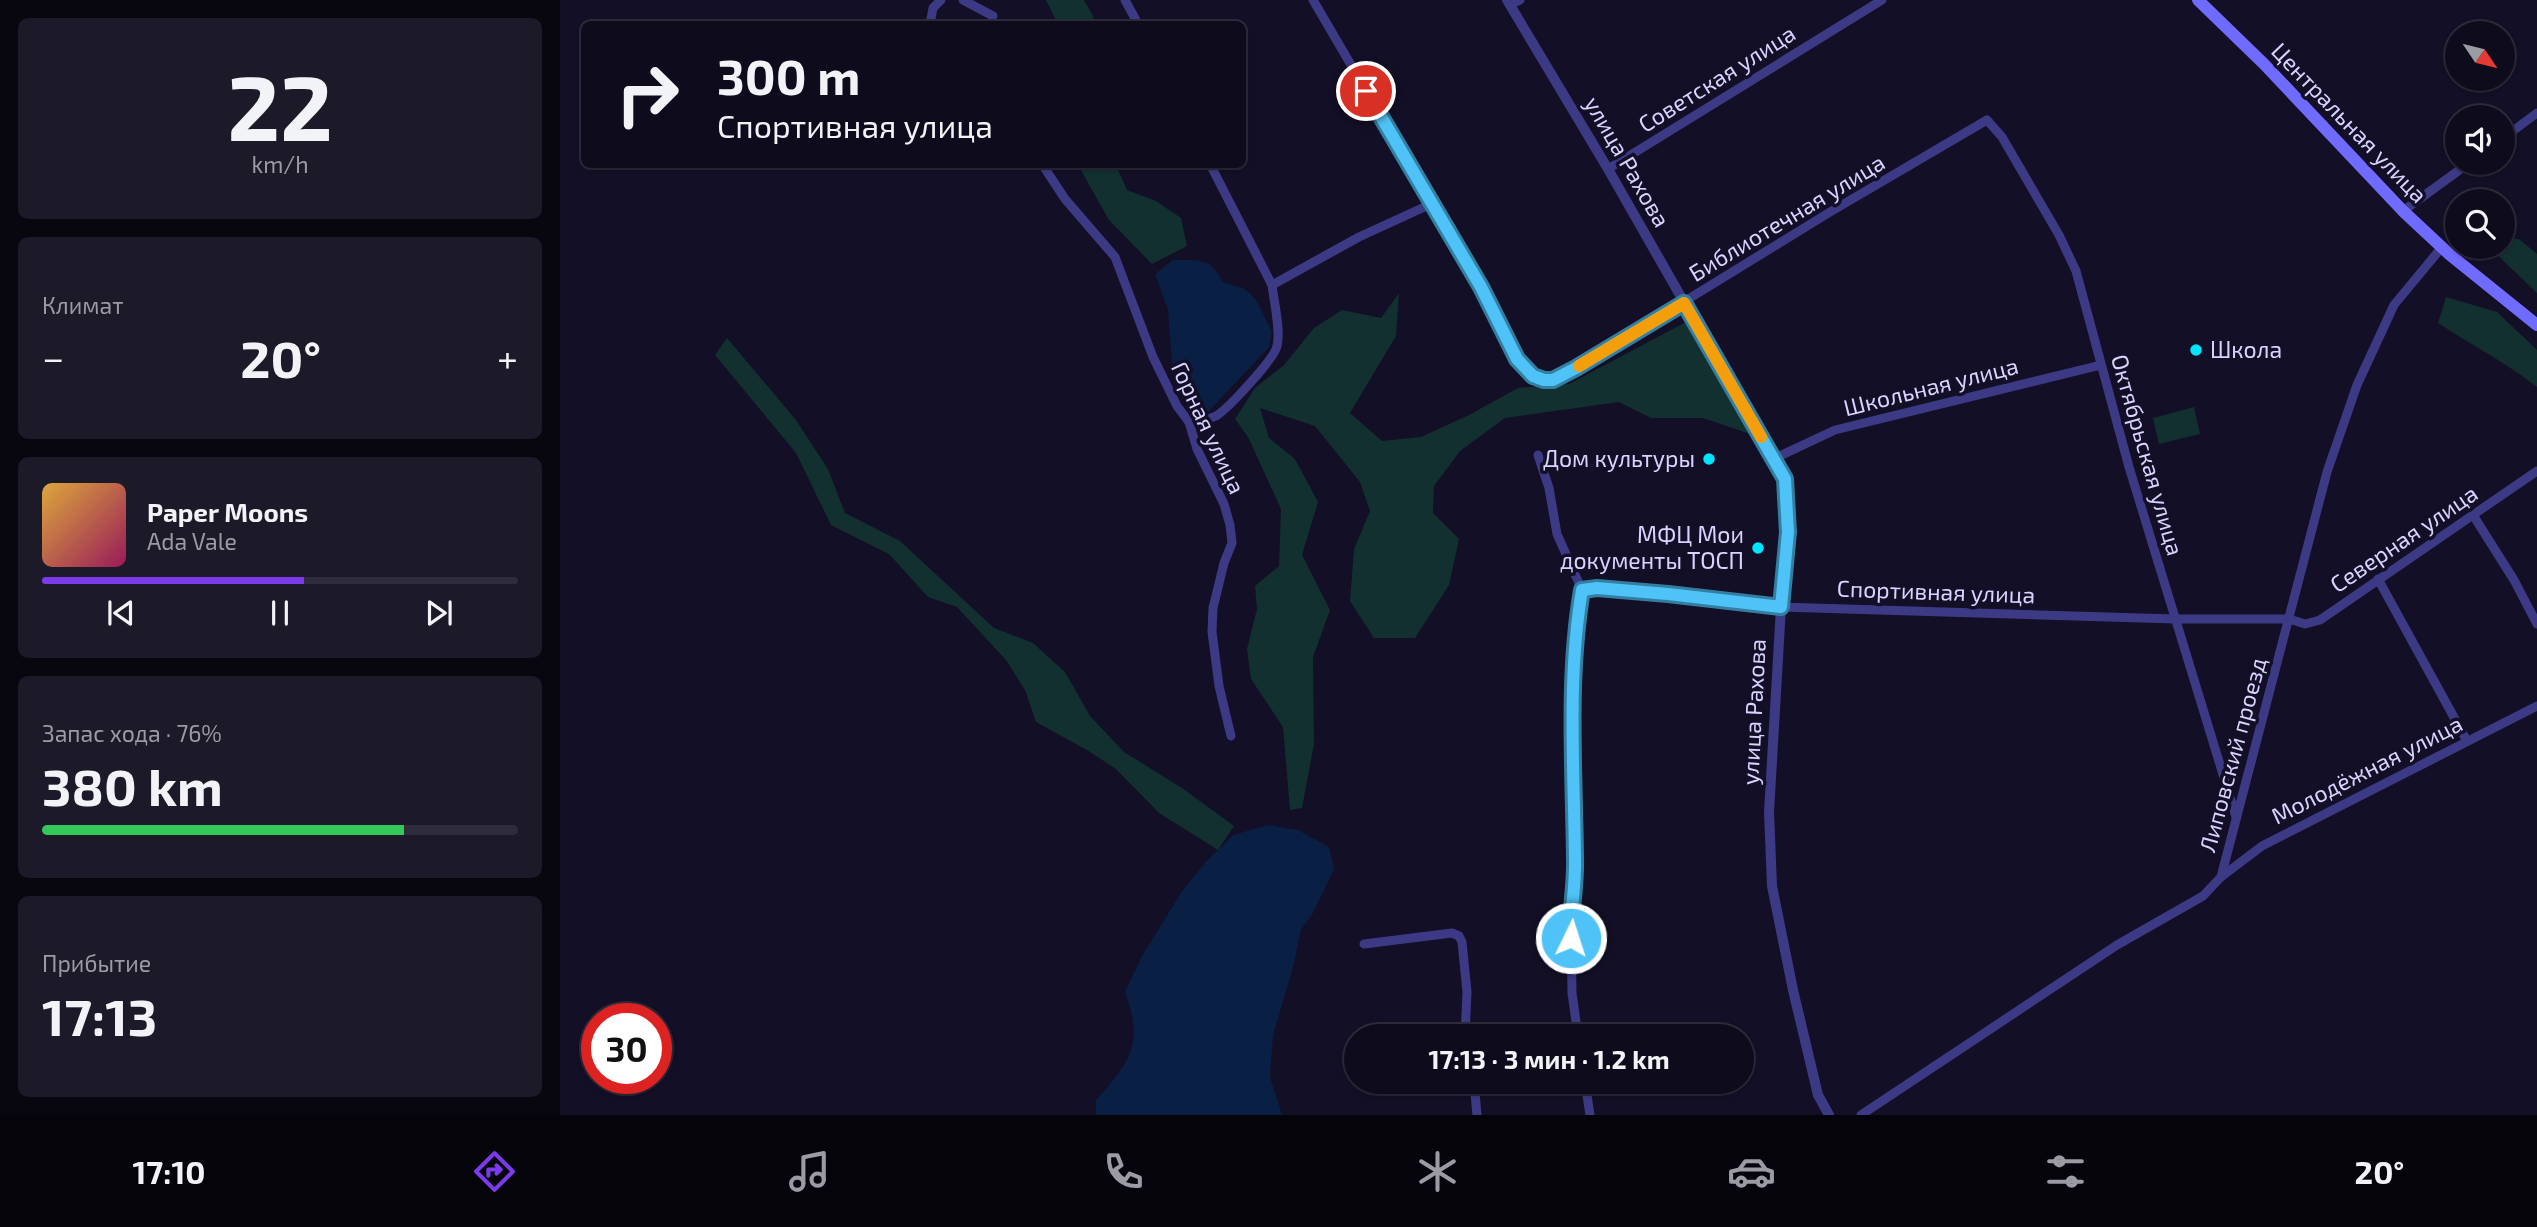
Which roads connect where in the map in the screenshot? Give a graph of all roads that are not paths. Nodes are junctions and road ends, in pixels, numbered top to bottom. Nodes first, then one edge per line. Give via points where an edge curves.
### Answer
1 (941, 0) edge
2 (963, 0) edge
3 (1125, 0) edge
4 (1313, 0) edge
5 (1882, 0) edge
6 (1513, 2) edge
7 (2203, 2) edge
8 (993, 16) dead end
9 (931, 21) edge
10 (1136, 21) edge
11 (2537, 113) edge
12 (1987, 120) joint
13 (2515, 129) edge
14 (1045, 168) edge
15 (1212, 168) edge
16 (1608, 169) junction
17 (2452, 175) edge
18 (1431, 204) junction
19 (2403, 211) junction
20 (2442, 247) junction
21 (1272, 285) junction
22 (1684, 303) junction
23 (2537, 325) edge
24 (2101, 365) junction
25 (1189, 422) junction
26 (1538, 455) dead end
27 (1773, 458) junction
28 (2537, 471) edge
29 (2473, 515) junction
30 (2378, 579) junction
31 (1582, 590) junction
32 (1781, 607) junction
33 (2289, 619) junction
34 (2175, 620) junction
35 (2537, 624) edge
36 (2537, 706) edge
37 (1231, 736) dead end
38 (2467, 741) junction
39 (2236, 817) junction
40 (2221, 877) junction
41 (1364, 944) dead end
42 (1466, 1024) edge
43 (1576, 1024) edge
44 (1475, 1094) edge
45 (1587, 1094) edge
46 (1477, 1115) edge
47 (1590, 1115) edge
48 (1829, 1115) edge
49 (1861, 1115) edge

1 - 9 street via 933,8
2 - 8 street
3 - 10 street
4 - 18 street
5 - 16 street, Советская улица
6 - 16 street, улица Рахова
7 - 19 main road, Центральная улица
11 - 13 street
12 - 22 street, Библиотечная улица
12 - 24 street, Октябрьская улица via 2002,137 2066,249
14 - 25 street, Горная улица via 1115,257 1153,357
15 - 21 street
16 - 22 street, улица Рахова
17 - 19 street
18 - 21 street
18 - 22 street, Библиотечная улица via 1517,359 1533,376 1553,380
19 - 20 main road, Центральная улица
20 - 23 main road, Центральная улица
20 - 33 street, Липовский проезд via 2394,305 2357,385 2327,472
21 - 25 street via 1279,342 1276,351 1218,415
22 - 27 street, улица Рахова
24 - 27 street, Школьная улица via 1835,430
24 - 34 street, Октябрьская улица
25 - 37 street, Горная улица via 1224,504 1233,543 1213,608 1212,632
26 - 31 street via 1557,534
27 - 32 street, улица Рахова via 1785,479 1788,532
28 - 29 street, Северная улица
29 - 30 street, Северная улица
29 - 35 street
30 - 33 street, Северная улица via 2320,620 2305,624
30 - 38 street
31 - 32 street, Спортивная улица
31 - 43 street via 1573,737 1571,931
32 - 34 street, Спортивная улица
32 - 48 street, улица Рахова via 1769,812 1772,886 1818,1095
33 - 34 street, Спортивная улица
33 - 39 street, Липовский проезд
34 - 39 street, Октябрьская улица
36 - 38 street, Молодёжная улица
38 - 40 street, Молодёжная улица via 2262,846
39 - 40 street, Липовский проезд
40 - 49 street, Липовский проезд via 2203,896 2117,945
41 - 42 street via 1452,933 1459,936 1467,992
44 - 46 street
45 - 47 street

